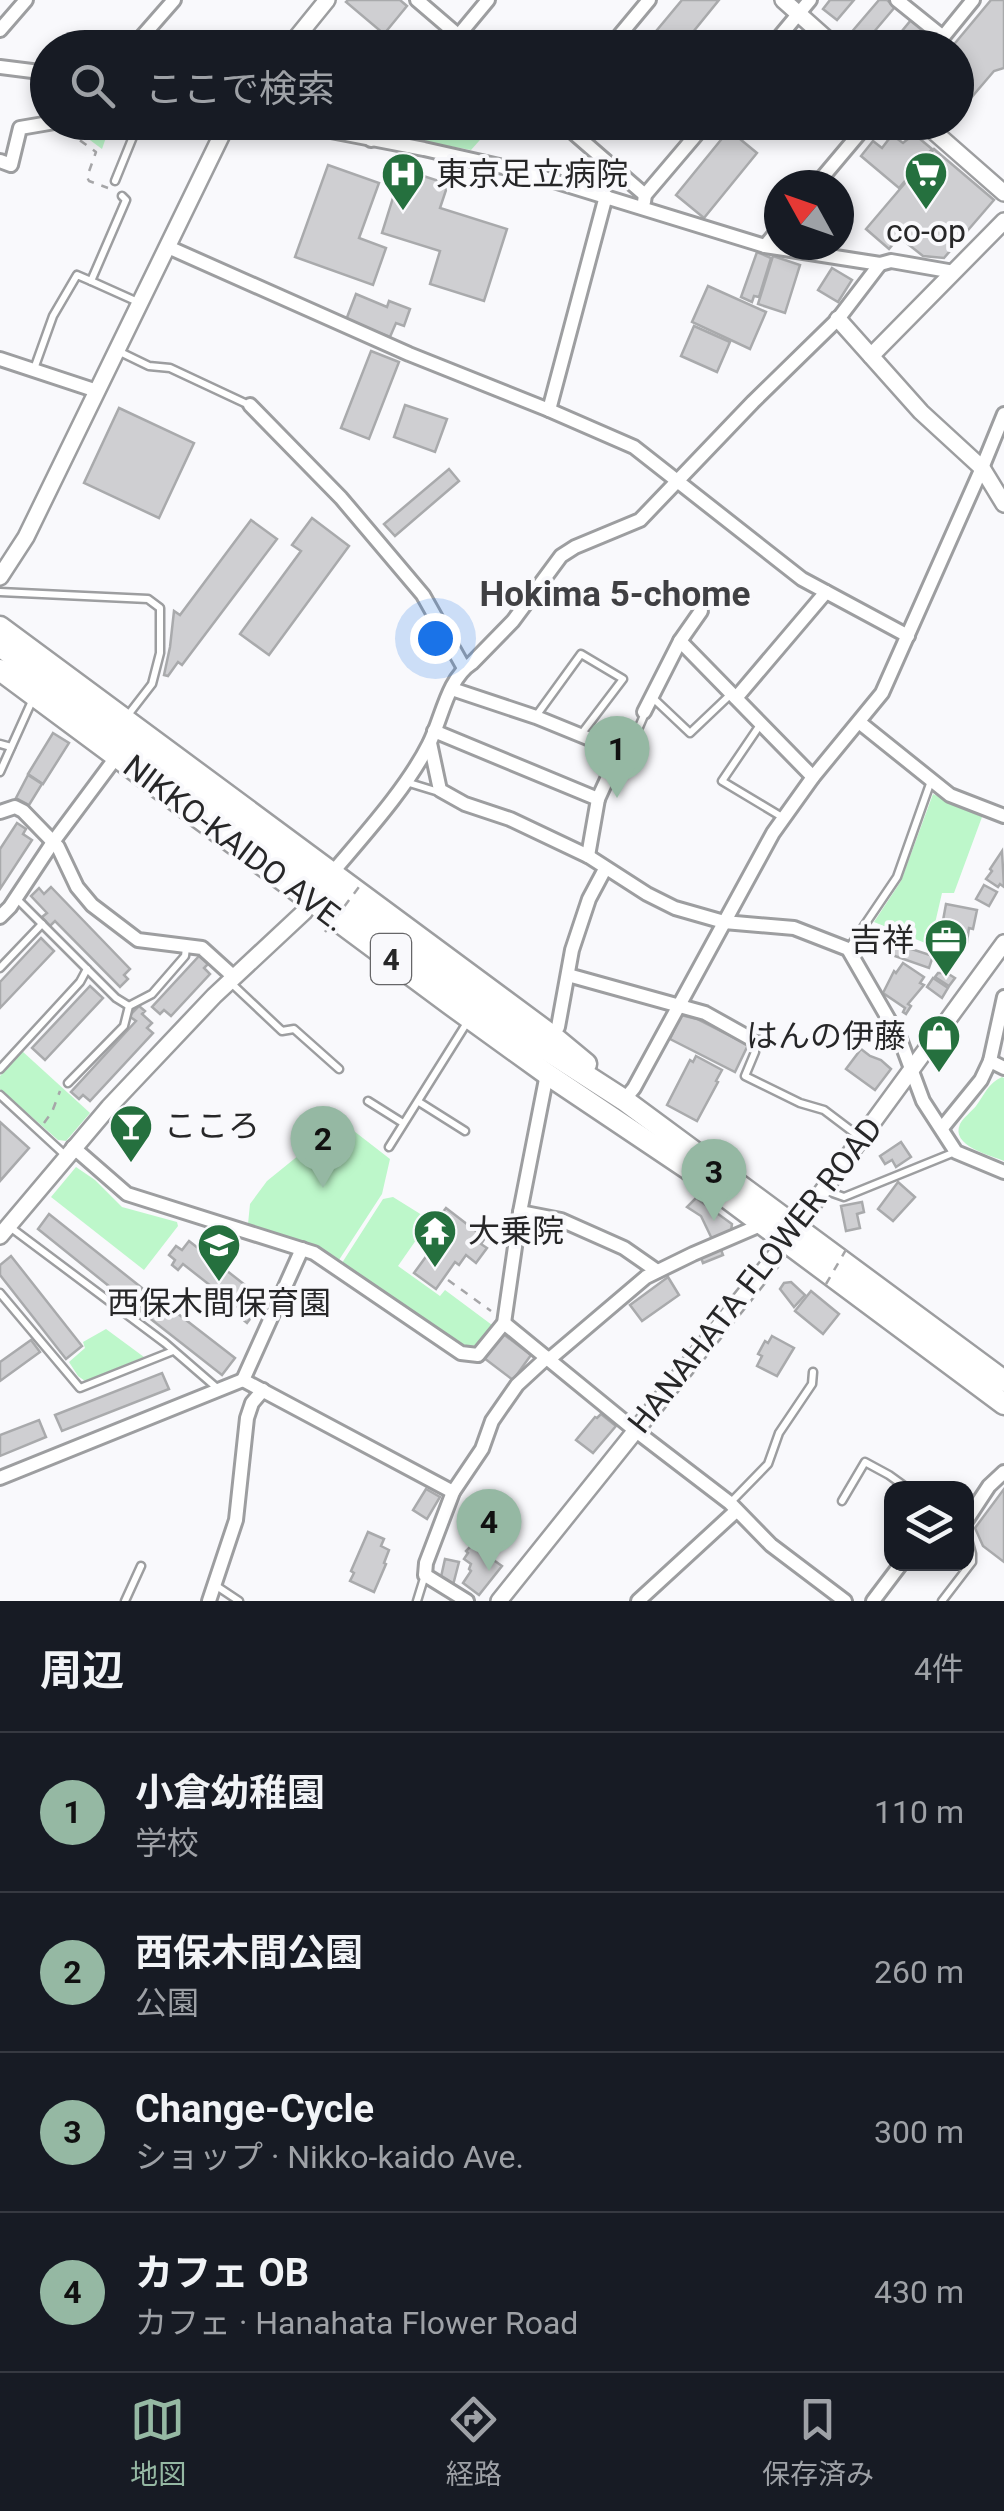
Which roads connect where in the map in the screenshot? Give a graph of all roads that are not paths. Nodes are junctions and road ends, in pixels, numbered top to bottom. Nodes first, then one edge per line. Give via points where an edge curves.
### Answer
1 (26, 0) edge
2 (174, 0) edge
3 (327, 0) edge
4 (418, 0) edge
5 (488, 0) edge
6 (649, 0) edge
7 (783, 0) edge
8 (810, 0) edge
9 (898, 0) edge
10 (972, 0) edge
11 (799, 14) junction
12 (0, 30) edge
13 (148, 30) edge
14 (303, 30) edge
15 (452, 30) edge
16 (462, 30) edge
17 (624, 30) edge
18 (785, 30) edge
19 (817, 30) edge
20 (927, 30) edge
21 (948, 30) edge
22 (0, 68) edge
23 (30, 70) edge
24 (30, 127) edge
25 (131, 140) edge
26 (219, 140) edge
27 (371, 140) edge
28 (580, 140) edge
29 (693, 140) edge
30 (854, 140) edge
31 (944, 140) edge
32 (1, 163) edge
33 (829, 170) edge
34 (115, 180) dead end
35 (1004, 193) edge
36 (122, 196) road end
37 (606, 196) junction
38 (644, 202) junction
39 (1004, 221) edge
40 (764, 246) edge
41 (168, 247) junction
42 (854, 260) edge
43 (880, 264) junction
44 (954, 272) junction
45 (91, 281) junction
46 (140, 303) junction
47 (838, 319) junction
48 (117, 350) junction
49 (871, 356) junction
50 (0, 359) edge
51 (34, 369) junction
52 (97, 391) junction
53 (250, 405) joint
54 (550, 410) junction
55 (1004, 414) edge
56 (982, 468) junction
57 (678, 481) junction
58 (1004, 504) edge
59 (0, 577) edge
60 (0, 592) edge
61 (826, 592) junction
62 (701, 611) dead end
63 (0, 627) edge
64 (908, 636) junction
65 (680, 641) junction
66 (0, 646) edge
67 (464, 668) junction
68 (0, 670) edge
69 (452, 689) junction
70 (35, 696) junction
71 (734, 696) junction
72 (653, 698) junction
73 (644, 712) joint
74 (536, 717) junction
75 (125, 720) junction
76 (859, 722) junction
77 (761, 724) junction
78 (581, 734) junction
79 (432, 737) junction
80 (0, 744) edge
81 (11, 747) junction
82 (117, 756) junction
83 (616, 759) junction
84 (0, 772) edge
85 (813, 776) junction
86 (932, 780) junction
87 (405, 781) junction
88 (446, 794) junction
89 (598, 799) junction
90 (0, 812) edge
91 (1004, 816) edge
92 (784, 818) junction
93 (54, 842) junction
94 (588, 856) junction
95 (604, 869) junction
96 (332, 873) junction
97 (16, 898) junction
98 (312, 900) junction
99 (0, 917) edge
100 (724, 922) junction
101 (42, 924) junction
102 (1004, 943) edge
103 (186, 946) junction
104 (848, 949) junction
105 (997, 964) edge
106 (0, 968) edge
107 (87, 969) junction
108 (568, 975) junction
109 (232, 979) junction
110 (1004, 997) edge
111 (129, 1006) junction
112 (678, 1007) junction
113 (470, 1018) junction
114 (551, 1035) junction
115 (756, 1040) joint
116 (990, 1061) junction
117 (339, 1068) dead end
118 (1004, 1068) edge
119 (0, 1069) edge
120 (912, 1069) junction
121 (548, 1074) junction
122 (68, 1082) road end
123 (0, 1095) edge
124 (624, 1100) junction
125 (368, 1101) dead end
126 (418, 1102) junction
127 (403, 1123) junction
128 (942, 1128) junction
129 (464, 1131) dead end
130 (862, 1138) junction
131 (388, 1147) dead end
132 (70, 1151) junction
133 (956, 1152) junction
134 (1004, 1172) edge
135 (824, 1190) junction
136 (520, 1212) junction
137 (763, 1224) junction
138 (4, 1231) edge
139 (792, 1234) junction
140 (302, 1249) junction
141 (657, 1272) junction
142 (0, 1293) edge
143 (504, 1322) junction
144 (173, 1351) junction
145 (548, 1358) junction
146 (813, 1372) dead end
147 (242, 1380) junction
148 (1004, 1382) edge
149 (219, 1390) junction
150 (263, 1390) junction
151 (1004, 1404) edge
152 (636, 1431) junction
153 (1004, 1472) edge
154 (0, 1478) edge
155 (897, 1481) edge
156 (453, 1492) junction
157 (842, 1501) dead end
158 (733, 1507) junction
159 (974, 1508) edge
160 (141, 1566) dead end
161 (897, 1571) edge
162 (965, 1571) edge
163 (425, 1575) junction
164 (214, 1585) junction
165 (840, 1600) edge
166 (125, 1601) edge
167 (209, 1601) edge
168 (238, 1601) edge
169 (418, 1601) edge
170 (467, 1601) edge
171 (499, 1601) edge
172 (638, 1601) edge
173 (873, 1601) edge
174 (942, 1601) edge

1 - 12 street
2 - 13 street
3 - 14 street
4 - 15 street
5 - 16 street
6 - 17 street
7 - 11 street
8 - 11 street
9 - 20 street
10 - 21 street
11 - 18 street
11 - 19 street
22 - 23 street
24 - 32 street via 20,128 11,165
25 - 34 lane
26 - 41 street
27 - 37 street
28 - 38 street
29 - 38 street
30 - 33 street
31 - 35 street
36 - 45 lane via 126,200
37 - 38 street
37 - 54 street
38 - 40 street
39 - 44 street
41 - 46 street
41 - 54 street
42 - 43 street
43 - 44 street
43 - 47 street
44 - 49 street
45 - 46 lane
45 - 51 lane via 77,275
46 - 48 street
47 - 49 street
47 - 57 street
48 - 52 street
48 - 53 lane
49 - 56 street
50 - 51 street
51 - 52 street
52 - 59 street
53 - 67 street via 423,595
54 - 57 street via 634,447
55 - 56 street
56 - 58 street
56 - 64 street
57 - 61 street
57 - 67 street via 640,520 561,556 513,621
60 - 75 lane via 148,598 160,608 152,684
61 - 64 street
61 - 71 street
62 - 65 street
63 - 75 highway, 4
64 - 76 street via 882,694
65 - 71 street
65 - 72 street
66 - 124 highway, 4 via 517,1032
67 - 69 street
68 - 70 highway, NIKKO-KAIDO AVE. / 4
69 - 74 street
69 - 79 street
70 - 81 lane
70 - 82 highway, NIKKO-KAIDO AVE. / 4
71 - 72 lane via 690,734
71 - 77 street
72 - 73 street
73 - 83 lane
74 - 78 street
74 - 78 lane via 581,654 623,679
75 - 96 highway, 4
76 - 85 street
76 - 86 street
77 - 85 street
77 - 92 lane via 722,782
78 - 83 street via 612,748
79 - 87 street
79 - 88 street
79 - 89 street
80 - 81 lane
81 - 84 lane
82 - 93 street
82 - 98 highway, NIKKO-KAIDO AVE. / 4
83 - 89 street
85 - 92 street
86 - 91 street via 950,795
86 - 104 lane via 897,876
87 - 88 lane
87 - 96 street
88 - 94 street
89 - 94 street
90 - 93 street via 23,811
92 - 100 street
93 - 97 street
93 - 103 street via 92,905 138,940
94 - 95 street
95 - 100 street via 675,908
95 - 108 street via 582,918
96 - 114 highway, 4
97 - 99 street
97 - 101 lane
98 - 109 street
98 - 113 highway, NIKKO-KAIDO AVE. / 4
100 - 104 street via 794,928
100 - 112 street
101 - 106 lane
101 - 107 lane
102 - 105 street, HANAHATA FLOWER ROAD
103 - 109 street via 202,948
103 - 111 lane via 152,994
104 - 120 street
105 - 120 street, HANAHATA FLOWER ROAD
107 - 111 lane
107 - 119 lane
108 - 112 street
108 - 114 street
109 - 117 lane via 282,1031 294,1029
109 - 132 street
110 - 116 street
111 - 122 lane via 124,1026
112 - 115 street
112 - 124 street
113 - 121 highway, NIKKO-KAIDO AVE. / 4
113 - 126 lane
114 - 124 highway, 4
115 - 130 lane via 745,1076 824,1110
116 - 118 street
116 - 128 street
120 - 128 street
120 - 130 street, HANAHATA FLOWER ROAD
121 - 136 street
121 - 137 highway, NIKKO-KAIDO AVE. / 4
123 - 132 lane
124 - 139 highway, NIKKO-KAIDO AVE. / 4
125 - 127 lane
126 - 127 lane
126 - 129 lane
127 - 131 lane
128 - 133 street
130 - 135 street, HANAHATA FLOWER ROAD
132 - 138 street
132 - 140 street via 126,1194
133 - 134 street
133 - 135 lane via 844,1196
135 - 139 street, HANAHATA FLOWER ROAD
136 - 141 street via 561,1220 624,1248
136 - 143 street
137 - 139 highway, NIKKO-KAIDO AVE. / 4
137 - 141 street
138 - 144 lane
139 - 148 highway, NIKKO-KAIDO AVE. / 4
139 - 151 highway, NIKKO-KAIDO AVE. / 4
139 - 152 street, HANAHATA FLOWER ROAD
140 - 143 street via 461,1352 478,1355
140 - 147 street
141 - 145 street
142 - 144 lane via 80,1388
143 - 145 street
144 - 149 lane
145 - 152 street
145 - 156 street via 492,1421
146 - 158 lane via 768,1464
147 - 149 street
147 - 150 street
149 - 154 street
150 - 156 street
150 - 164 street via 247,1418 236,1520
152 - 158 street
152 - 171 street, HANAHATA FLOWER ROAD
153 - 159 street
155 - 157 lane via 866,1462
156 - 163 street
158 - 165 street
158 - 172 street
160 - 166 lane
161 - 173 street
162 - 174 lane
163 - 169 lane
163 - 170 street
164 - 167 street
164 - 168 lane

